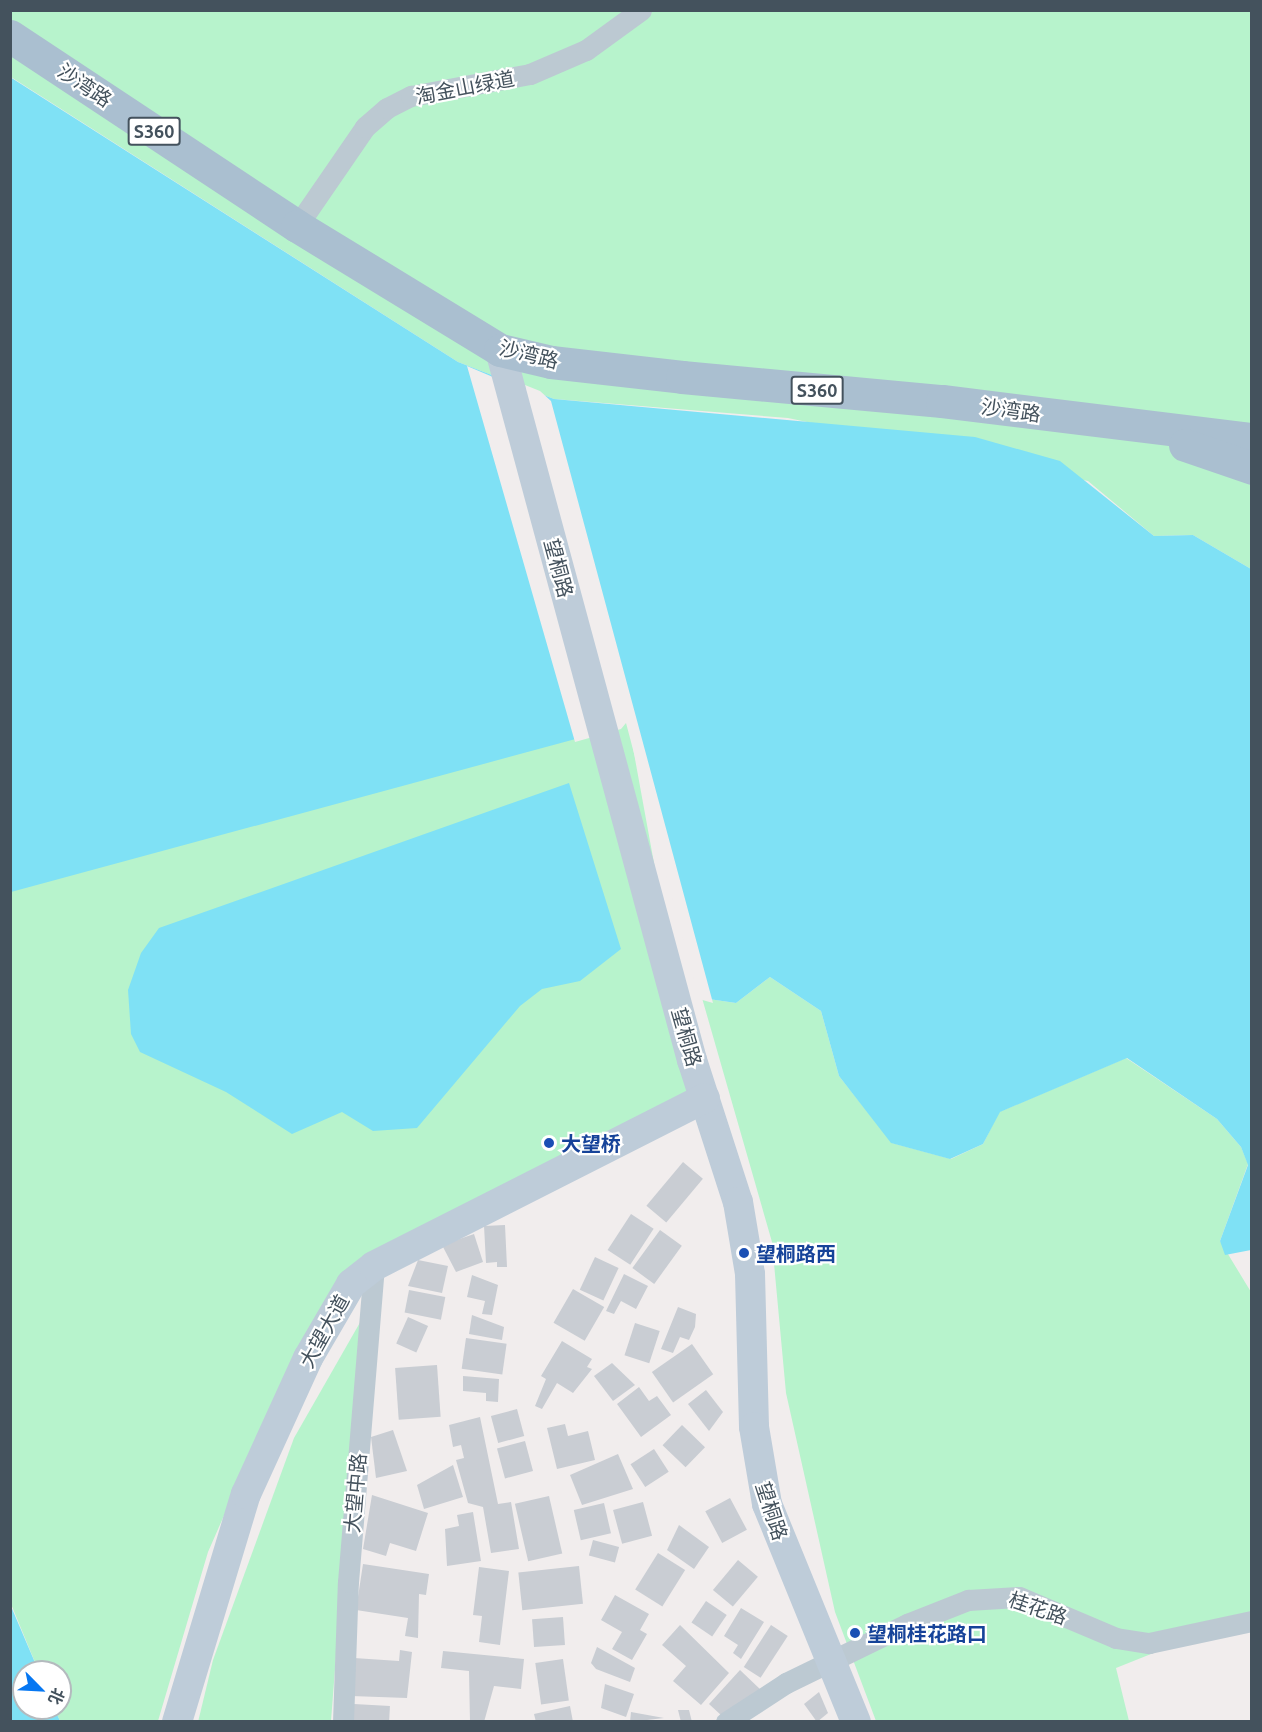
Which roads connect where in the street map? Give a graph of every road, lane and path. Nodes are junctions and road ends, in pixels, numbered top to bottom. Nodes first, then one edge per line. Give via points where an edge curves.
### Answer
1 (640, 10) edge
2 (10, 36) edge
3 (297, 226) junction
4 (500, 350) junction
5 (1135, 428) junction
6 (1251, 439) edge
7 (1251, 468) edge
8 (705, 1098) junction
9 (374, 1266) junction
10 (1251, 1621) edge
11 (832, 1662) junction
12 (177, 1722) edge
13 (343, 1722) edge
14 (726, 1722) edge
15 (856, 1722) edge

1 - 3 street, 淘金山绿道 via 586,50 530,74 411,96 387,108 364,128
2 - 3 main road, 沙湾路 / S360
3 - 4 main road, 沙湾路 / S360
4 - 5 main road, 沙湾路 / S360 via 551,362 942,401
4 - 8 main road, 望桐路
5 - 6 main road, 沙湾路 / S360
5 - 7 main road, 沙湾路 / S360
8 - 9 main road, 大望大道
8 - 11 main road, 望桐路 via 738,1202 750,1274 754,1428 766,1504
9 - 12 main road, 大望大道 via 351,1284 330,1314 246,1494
9 - 13 street, 大望中路
10 - 11 street, 桂花路 via 1149,1643 1116,1638 1019,1597 999,1595 934,1612
11 - 14 street, 桂花路
11 - 15 main road, 望桐路

